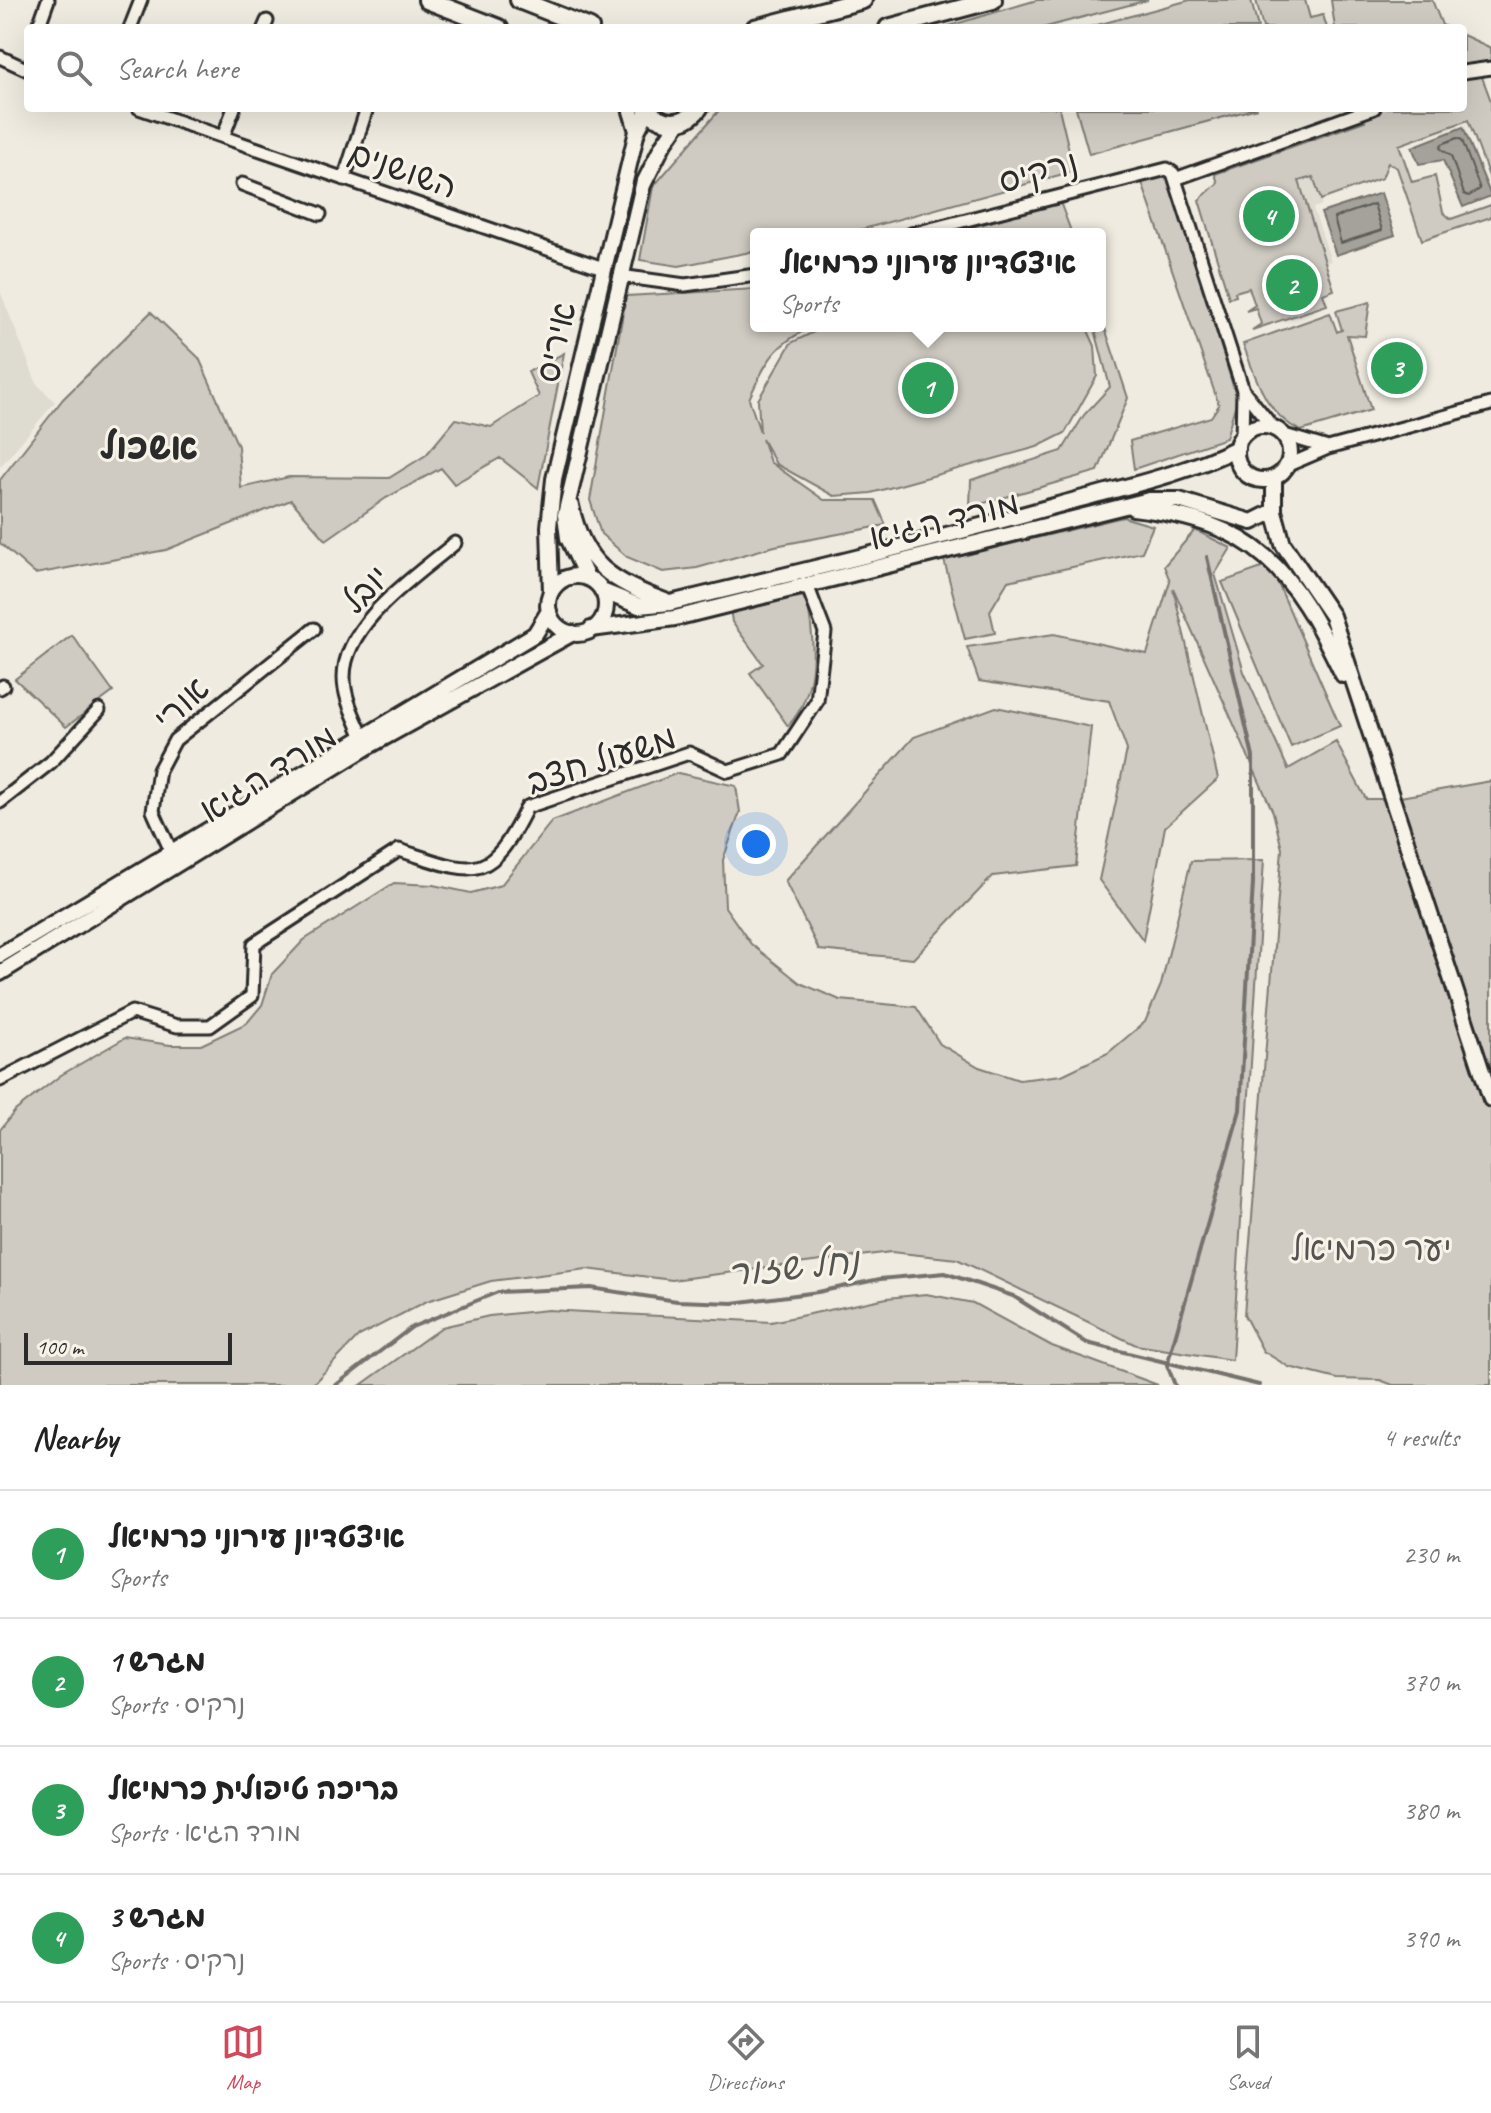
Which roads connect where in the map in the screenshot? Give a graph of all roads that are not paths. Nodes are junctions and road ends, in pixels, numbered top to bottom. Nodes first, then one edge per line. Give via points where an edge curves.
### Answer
1 (48, 0) edge
2 (141, 0) edge
3 (427, 0) edge
4 (519, 0) edge
5 (863, 0) edge
6 (993, 0) edge
7 (39, 24) edge
8 (132, 24) edge
9 (489, 24) edge
10 (580, 24) edge
11 (770, 24) edge
12 (903, 24) edge
13 (0, 60) edge
14 (22, 67) edge
15 (1491, 68) edge
16 (1467, 71) edge
17 (151, 112) edge
18 (232, 112) edge
19 (366, 112) edge
20 (631, 112) edge
21 (646, 112) edge
22 (651, 112) edge
23 (693, 112) edge
24 (1363, 112) edge
25 (679, 122) junction
26 (637, 131) junction
27 (223, 137) junction
28 (344, 179) junction
29 (1175, 179) junction
30 (242, 184) dead end
31 (320, 214) dead end
32 (934, 228) edge
33 (603, 268) junction
34 (620, 276) junction
35 (750, 276) edge
36 (1243, 390) junction
37 (1491, 404) edge
38 (1278, 432) junction
39 (1239, 443) junction
40 (1328, 448) junction
41 (1286, 466) junction
42 (1274, 478) junction
43 (569, 494) junction
44 (1128, 507) junction
45 (1205, 507) junction
46 (1274, 511) junction
47 (1183, 515) junction
48 (455, 543) dead end
49 (587, 578) junction
50 (807, 585) junction
51 (602, 591) junction
52 (551, 592) junction
53 (670, 603) junction
54 (549, 611) junction
55 (314, 629) dead end
56 (591, 629) junction
57 (573, 633) junction
58 (99, 710) dead end
59 (1366, 722) junction
60 (362, 735) junction
61 (0, 802) edge
62 (171, 851) junction
63 (0, 955) edge
64 (0, 973) edge
65 (0, 1080) edge
66 (1491, 1099) edge

1 - 7 street
2 - 8 street
3 - 9 main road
4 - 10 main road
5 - 11 main road
6 - 12 main road
13 - 14 street
15 - 16 street
17 - 27 street, השושנים
18 - 27 street
19 - 28 street
20 - 26 street
21 - 26 street, איריס
22 - 25 main road via 661,120
23 - 25 main road
24 - 29 street
25 - 34 street, איריס via 643,185
26 - 33 street, איריס
27 - 28 street, השושנים
28 - 33 street, השושנים
29 - 32 street, נרקיס via 1163,167
29 - 36 street
30 - 31 street
33 - 52 street, איריס via 554,479
34 - 35 street via 685,285
34 - 43 street, איריס
36 - 38 street
36 - 39 street
37 - 40 street
38 - 39 street via 1254,428
38 - 40 street
38 - 41 street via 1289,446
39 - 42 street via 1239,464 1250,477
39 - 53 street, מורד הגיא via 1212,461 927,542
40 - 41 street
41 - 42 street
42 - 46 street
43 - 49 street, איריס via 568,538
43 - 53 street via 589,555 605,573
44 - 45 street, מורד הגיא via 1169,498
44 - 47 street
44 - 50 street, מורד הגיא
45 - 46 street, מורד הגיא via 1252,522
45 - 47 street
46 - 59 street via 1291,558 1332,616
47 - 59 street via 1229,532 1289,580 1319,623
48 - 60 street, יובל via 361,626 343,673 346,699
49 - 51 street
49 - 52 street via 563,579
50 - 56 street, מורד הגיא via 675,618
50 - 65 street, משעול חצב via 825,632 817,701 782,754 728,771 689,753 527,807 507,846 478,869 399,850 254,944 252,996 210,1026 177,1026 132,1012
51 - 53 street, מורד הגיא via 639,606
51 - 56 street via 605,611
52 - 54 street
54 - 57 street via 558,627
54 - 60 street, מורד הגיא via 535,634
55 - 62 street, אורי via 175,740 159,770 153,811
56 - 57 street
57 - 64 street, מורד הגיא via 369,746
58 - 61 street via 51,762
59 - 66 street
60 - 62 street, מורד הגיא
62 - 63 street, מורד הגיא

